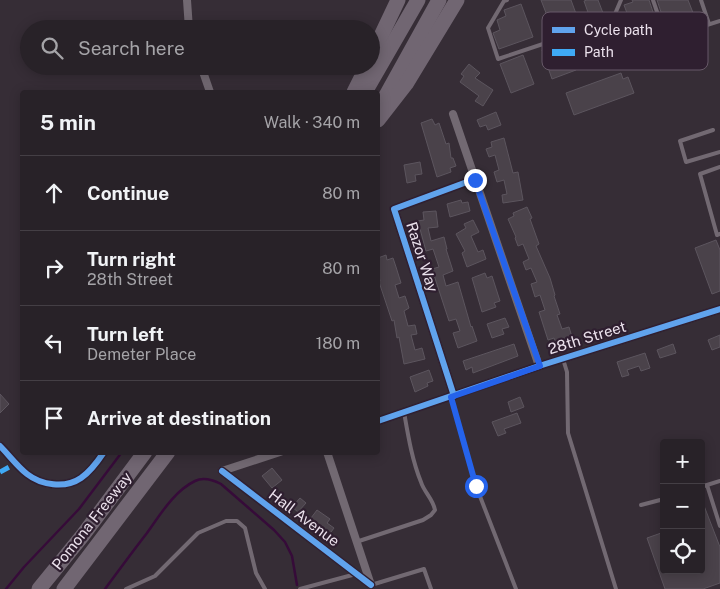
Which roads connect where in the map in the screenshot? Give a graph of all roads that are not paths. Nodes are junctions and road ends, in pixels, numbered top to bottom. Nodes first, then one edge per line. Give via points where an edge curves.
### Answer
1 (187, 0) edge
2 (398, 0) edge
3 (418, 0) edge
4 (439, 0) edge
5 (457, 0) edge
6 (507, 0) edge
7 (621, 0) edge
8 (653, 0) edge
9 (701, 0) edge
10 (616, 12) edge
11 (657, 12) edge
12 (705, 12) edge
13 (188, 20) edge
14 (708, 21) edge
15 (720, 21) edge
16 (709, 24) joint
17 (380, 38) edge
18 (542, 44) edge
19 (380, 66) edge
20 (204, 75) edge
21 (362, 75) edge
22 (375, 75) edge
23 (209, 90) edge
24 (355, 90) edge
25 (366, 90) edge
26 (380, 106) edge
27 (454, 114) dead end
28 (380, 117) edge
29 (714, 130) dead end
30 (720, 152) edge
31 (720, 167) edge
32 (475, 180) junction
33 (720, 234) edge
34 (720, 309) edge
35 (563, 358) junction
36 (540, 366) junction
37 (452, 396) junction
38 (404, 412) junction
39 (380, 420) edge
40 (0, 446) edge
41 (102, 455) edge
42 (143, 455) edge
43 (166, 455) edge
44 (271, 455) edge
45 (328, 455) edge
46 (720, 481) edge
47 (707, 486) joint
48 (660, 500) edge
49 (641, 505) dead end
50 (720, 526) edge
51 (356, 542) junction
52 (356, 574) junction
53 (372, 587) edge
54 (39, 589) edge
55 (64, 589) edge
56 (126, 589) edge
57 (265, 589) edge
58 (300, 589) edge
59 (431, 589) edge
60 (516, 589) edge
61 (616, 589) edge

1 - 13 street
2 - 17 highway
3 - 19 highway
4 - 26 highway
5 - 28 highway via 406,84
6 - 18 lane via 488,28 498,59
7 - 10 lane
8 - 11 lane
9 - 12 lane
14 - 16 lane
15 - 16 lane
20 - 23 street
21 - 24 highway
22 - 25 highway
27 - 32 street
29 - 30 lane via 680,141 686,162
31 - 33 lane via 700,174 717,235
32 - 36 street
32 - 37 street, Razor Way via 394,209
34 - 35 street, 28th Street
35 - 36 street, 28th Street
35 - 61 lane via 567,372 568,433
36 - 37 street, 28th Street
37 - 38 street, 28th Street
37 - 60 lane via 476,486
38 - 39 street, 28th Street
38 - 51 lane via 421,482 435,510 423,520
40 - 41 street via 26,474 45,484 64,484 81,479
42 - 54 highway, Pomona Freeway
43 - 55 highway, Pomona Freeway
44 - 52 street, Hall Avenue via 222,471
45 - 51 street, Hall Avenue
46 - 47 lane
47 - 50 lane
48 - 49 lane
51 - 53 street, Hall Avenue
52 - 53 street, Hall Avenue
52 - 58 lane
53 - 59 lane via 424,569
56 - 57 lane via 155,576 198,533 226,521 237,521 244,528 256,573

